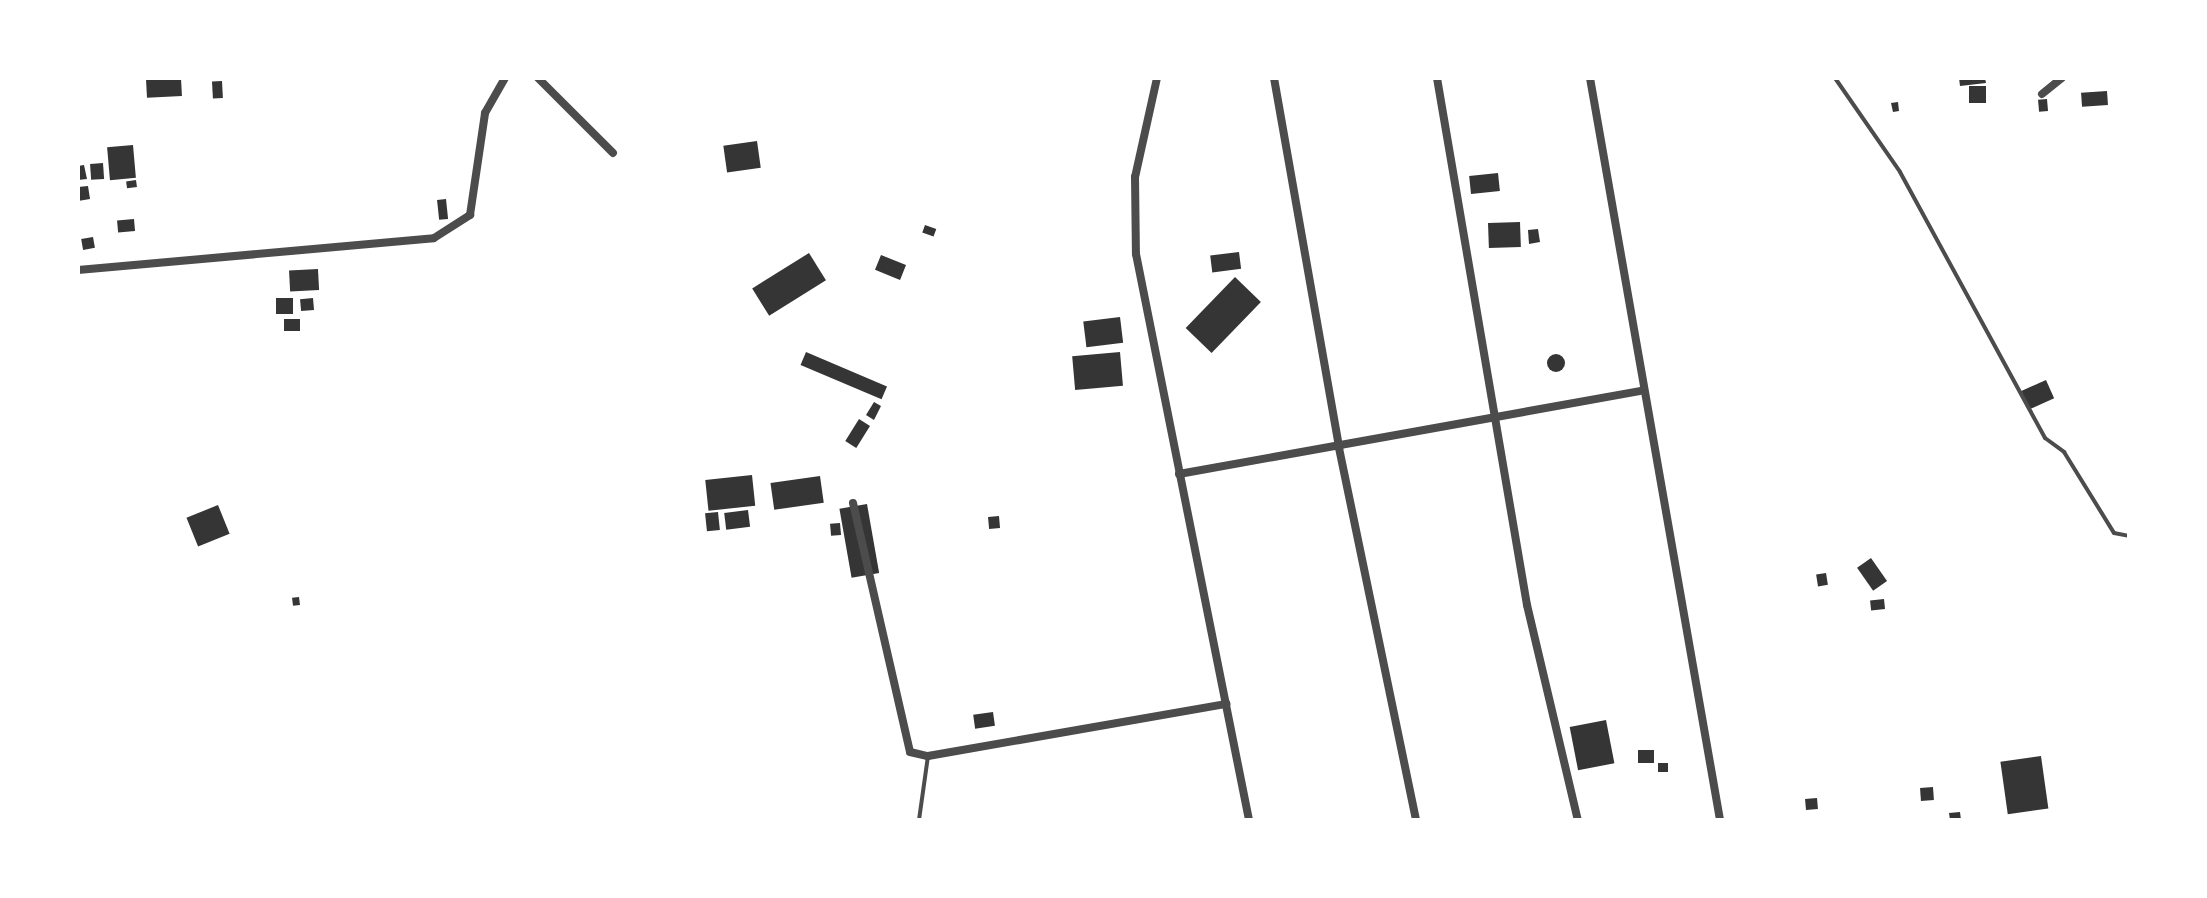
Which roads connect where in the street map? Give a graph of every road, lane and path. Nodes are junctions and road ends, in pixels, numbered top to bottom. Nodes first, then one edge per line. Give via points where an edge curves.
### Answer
1 (505, 78) edge
2 (538, 78) edge
3 (1157, 78) edge
4 (1274, 78) edge
5 (1437, 78) edge
6 (1590, 78) edge
7 (1835, 78) edge
8 (2062, 78) edge
9 (2042, 94) dead end
10 (613, 153) dead end
11 (78, 270) edge
12 (1640, 391) junction
13 (1495, 414) junction
14 (1339, 448) junction
15 (1179, 474) junction
16 (853, 503) dead end
17 (2129, 536) edge
18 (1226, 704) junction
19 (928, 756) junction
20 (919, 820) edge
21 (1249, 820) edge
22 (1416, 820) edge
23 (1578, 820) edge
24 (1720, 820) edge

1 - 11 street via 485,113 470,215 434,238
2 - 10 street
3 - 15 street via 1132,217
4 - 14 street
5 - 13 street
6 - 12 street
7 - 17 lane via 1900,172 2045,438 2064,452 2114,533
8 - 9 street
12 - 13 street
12 - 24 street
13 - 14 street
13 - 23 street via 1527,605
14 - 15 street
14 - 22 street
15 - 18 street
16 - 19 street via 902,741 910,752
18 - 19 street
18 - 21 street
19 - 20 lane

